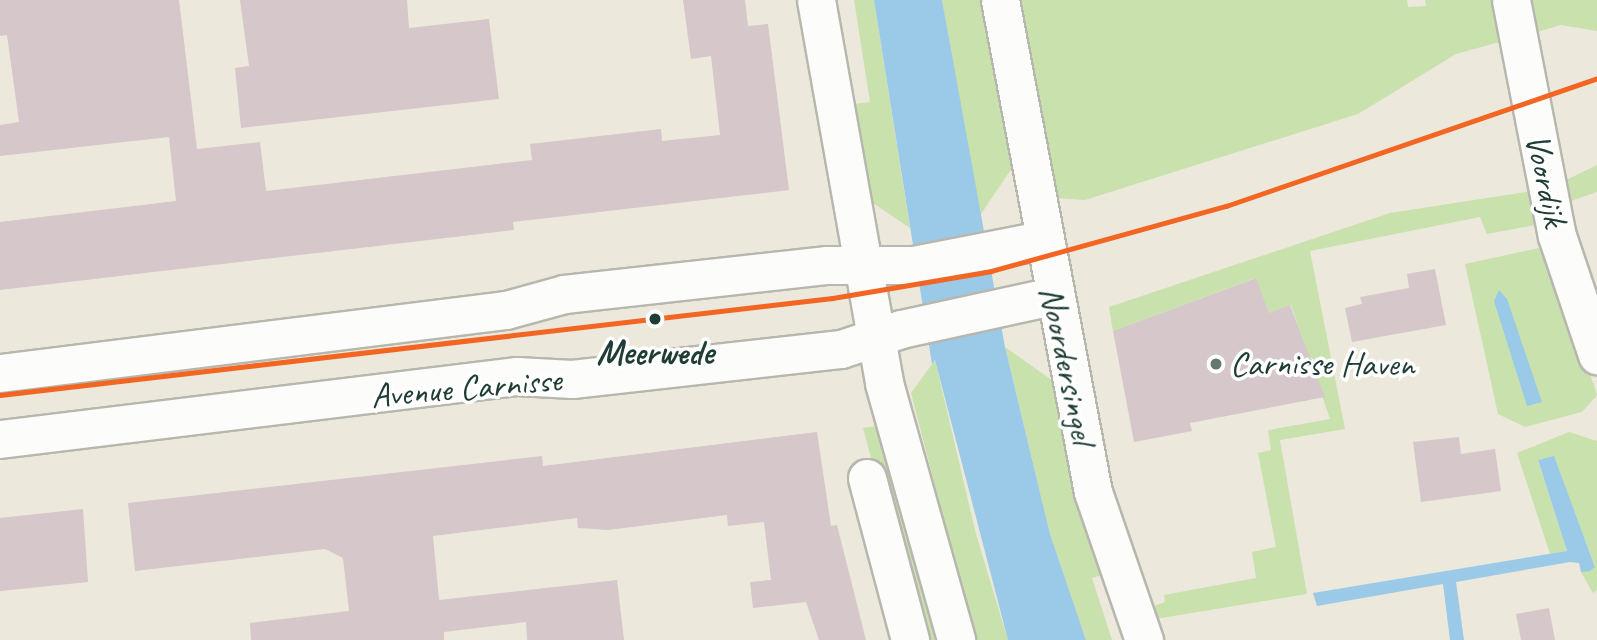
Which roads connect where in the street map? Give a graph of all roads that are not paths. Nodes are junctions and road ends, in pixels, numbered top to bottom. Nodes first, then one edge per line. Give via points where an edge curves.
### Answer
1 (816, 0) edge
2 (1000, 0) edge
3 (1511, 0) edge
4 (1041, 240) junction
5 (860, 264) junction
6 (1052, 296) junction
7 (876, 341) junction
8 (1597, 355) edge
9 (0, 373) edge
10 (0, 439) edge
11 (867, 478) dead end
12 (910, 640) edge
13 (956, 640) edge
14 (1144, 640) edge

1 - 5 street
2 - 4 street, Noordersingel
3 - 8 street, Voordijk via 1557,236
4 - 5 street, Avenue Carnisse via 914,265
4 - 6 street, Noordersingel
5 - 7 street
5 - 9 street, Avenue Carnisse via 564,294 506,310
6 - 7 street, Avenue Carnisse via 925,323
6 - 14 street, Noordersingel via 1093,492
7 - 10 street, Avenue Carnisse
7 - 13 street via 925,545
11 - 12 street

